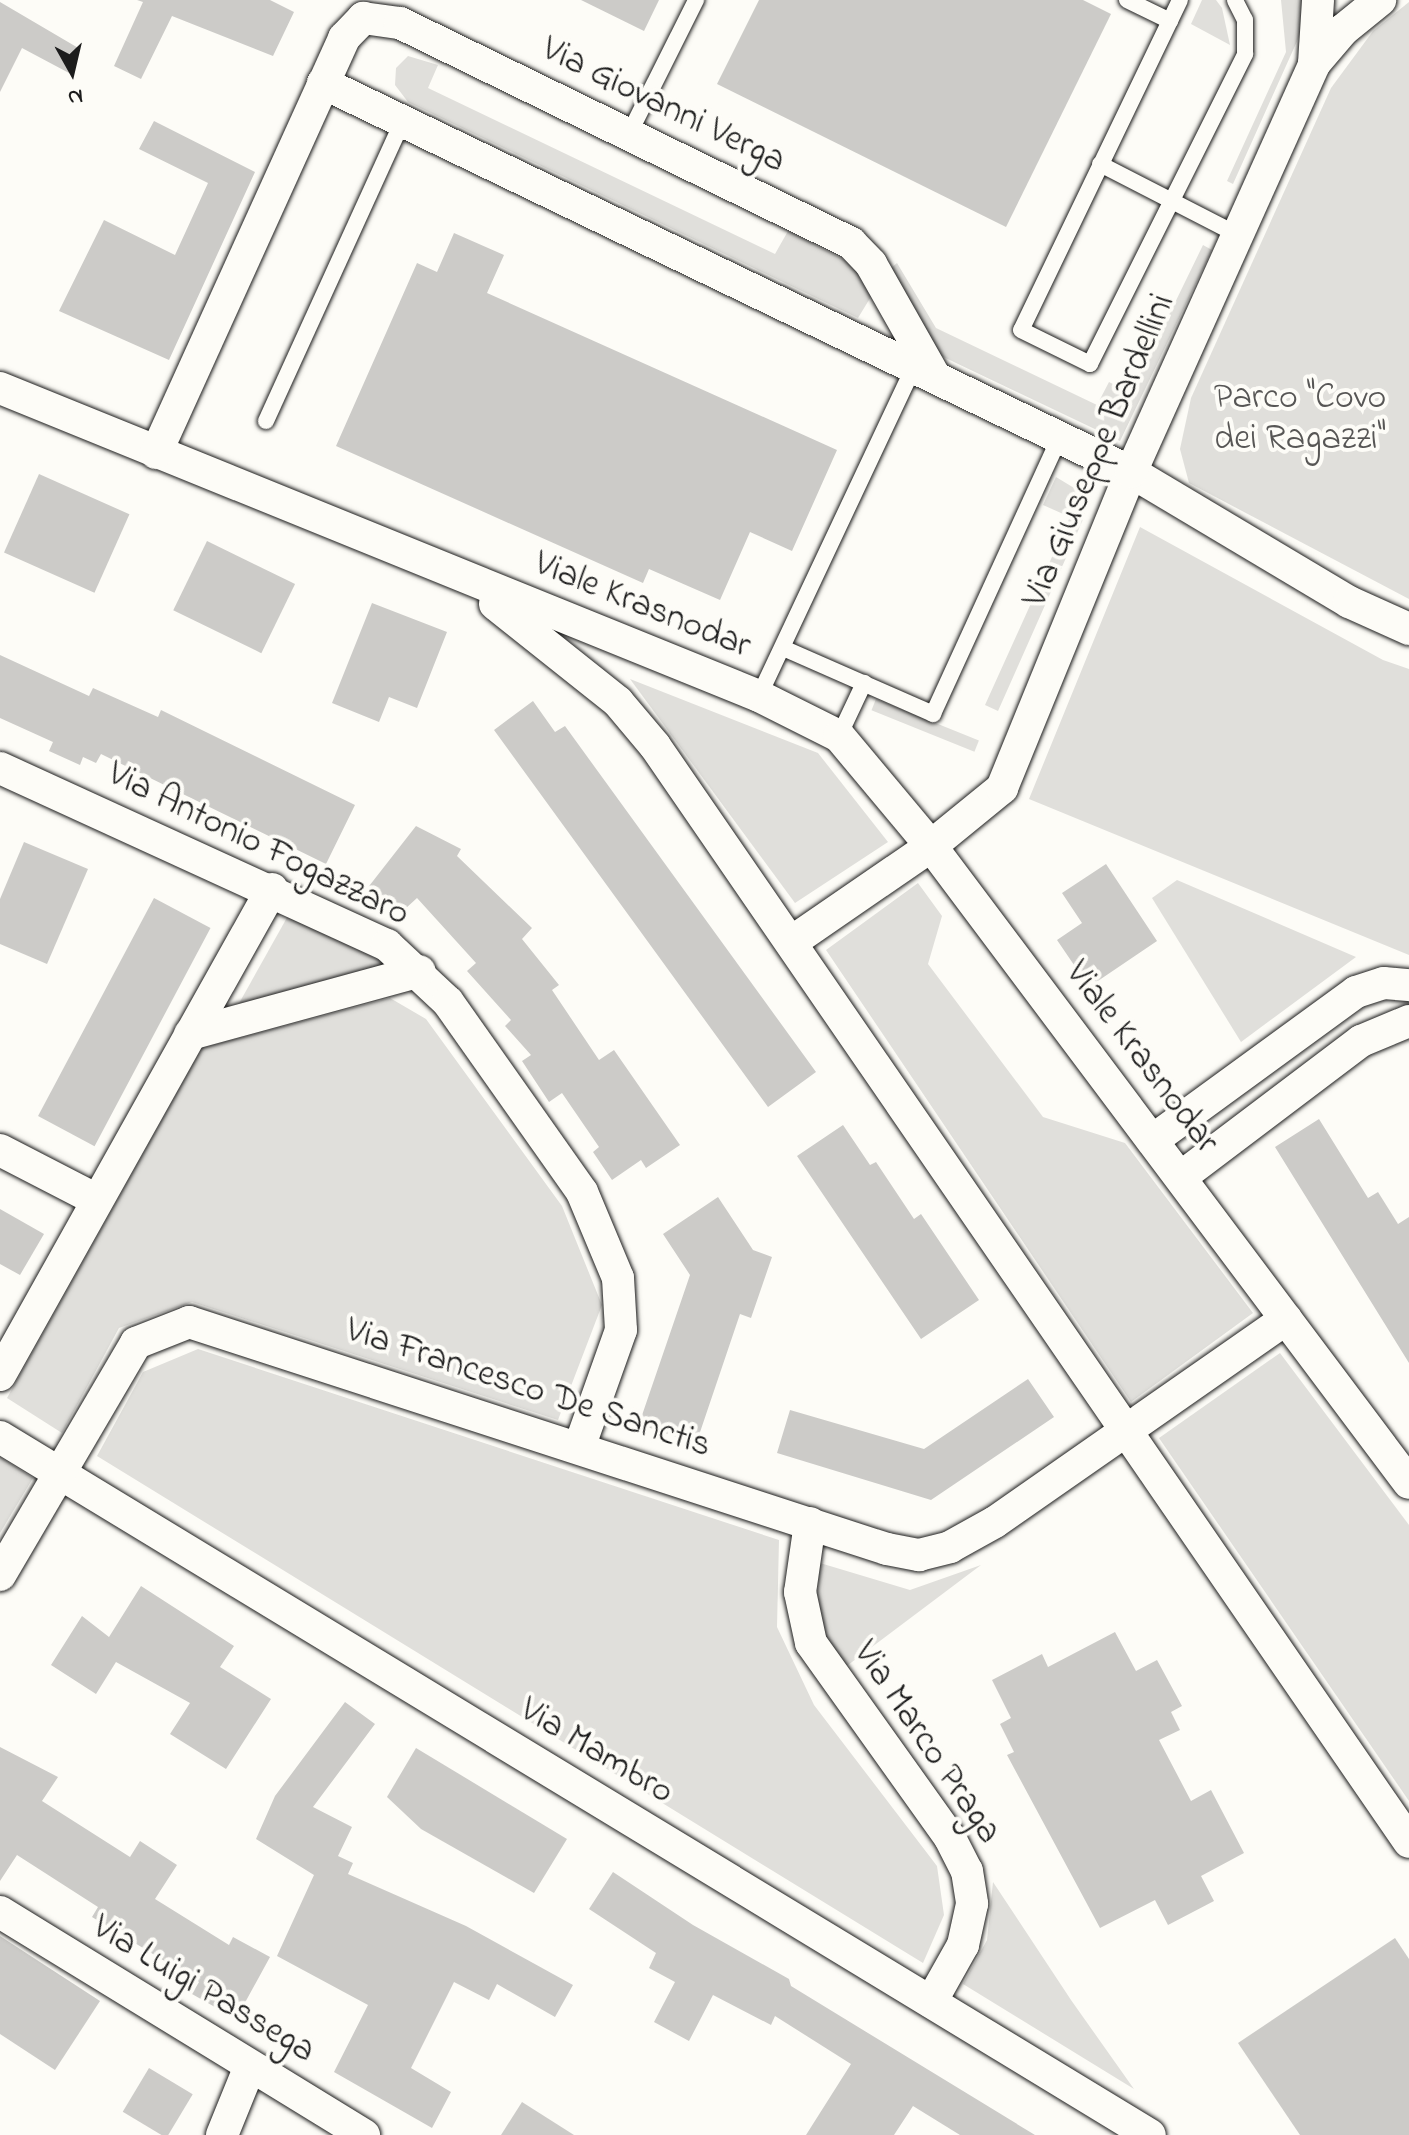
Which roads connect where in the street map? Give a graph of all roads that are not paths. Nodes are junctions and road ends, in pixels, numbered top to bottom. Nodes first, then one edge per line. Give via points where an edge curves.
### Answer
1 (696, 0) edge
2 (1127, 0) edge
3 (1180, 0) edge
4 (1235, 0) edge
5 (1318, 0) edge
6 (1380, 0) edge
7 (1170, 21) junction
8 (1314, 64) junction
9 (323, 83) junction
10 (403, 121) junction
11 (629, 134) junction
12 (1100, 164) junction
13 (1171, 201) junction
14 (1238, 235) junction
15 (924, 372) junction
16 (0, 388) edge
17 (266, 421) dead end
18 (1060, 437) junction
19 (156, 453) junction
20 (1131, 472) junction
21 (457, 576) junction
22 (1409, 629) edge
23 (783, 648) junction
24 (864, 683) junction
25 (759, 696) junction
26 (839, 736) junction
27 (0, 768) edge
28 (931, 846) junction
29 (272, 889) junction
30 (793, 941) junction
31 (420, 971) junction
32 (1409, 985) edge
33 (1409, 1021) edge
34 (190, 1034) junction
35 (1153, 1140) junction
36 (0, 1150) edge
37 (1181, 1177) junction
38 (97, 1200) junction
39 (1286, 1319) junction
40 (0, 1375) edge
41 (1126, 1428) junction
42 (0, 1437) edge
43 (579, 1448) junction
44 (59, 1472) junction
45 (1409, 1483) edge
46 (810, 1523) junction
47 (0, 1575) edge
48 (1409, 1842) edge
49 (0, 1912) edge
50 (931, 2002) junction
51 (250, 2066) junction
52 (222, 2135) edge
53 (364, 2135) edge
54 (1150, 2135) edge

1 - 11 lane
2 - 7 lane
3 - 7 lane
4 - 13 lane via 1245,20 1245,54
5 - 8 street, Via Giuseppe Bardellini
6 - 8 street, Via Giuseppe Bardellini via 1343,30
7 - 12 lane
8 - 14 street, Via Giuseppe Bardellini
9 - 10 street
9 - 11 street, Via Giovanni Verga via 352,24 363,18 388,18
9 - 19 street, Via Giovanni Verga
10 - 15 street
10 - 17 lane
11 - 15 street, Via Giovanni Verga via 851,243 871,264
12 - 13 lane
12 - 13 lane via 1021,330 1090,364
13 - 14 lane
14 - 20 street, Via Giuseppe Bardellini
15 - 18 street
15 - 23 lane
16 - 19 street, Viale Krasnodar
18 - 20 street
18 - 24 lane via 933,714
19 - 21 street, Viale Krasnodar
20 - 22 street via 1349,602
20 - 28 street, Via Giuseppe Bardellini via 1002,788
21 - 25 street, Viale Krasnodar
21 - 30 street, Viale Krasnodar via 618,702
23 - 24 lane
23 - 25 lane
24 - 26 lane
25 - 26 street, Viale Krasnodar
26 - 28 street, Viale Krasnodar
27 - 29 street, Via Antonio Fogazzaro
28 - 30 street
28 - 35 street, Viale Krasnodar
29 - 31 street, Via Antonio Fogazzaro via 387,945
29 - 34 street
30 - 41 street, Viale Krasnodar
31 - 34 street
31 - 43 street, Via Antonio Fogazzaro via 448,1002 582,1192 609,1249 618,1278 621,1330
32 - 35 street via 1384,983 1356,992
33 - 37 street via 1361,1041
34 - 38 street
35 - 37 street, Viale Krasnodar
36 - 38 street
37 - 39 street, Viale Krasnodar
38 - 40 street
39 - 41 street
39 - 45 street, Viale Krasnodar
41 - 46 street, Via Francesco De Sanctis via 995,1522 950,1547 919,1555
41 - 48 street, Viale Krasnodar
42 - 44 street, Via Mambro
43 - 44 street, Via Francesco De Sanctis via 189,1322 136,1343
43 - 46 street, Via Francesco De Sanctis
44 - 47 street, Via Francesco De Sanctis
44 - 50 street, Via Mambro
46 - 50 street, Via Marco Praga via 800,1592 811,1643 950,1838 967,1871 972,1904 963,1945
49 - 51 street, Via Luigi Passega
50 - 54 street, Via Mambro
51 - 52 street
51 - 53 street, Via Luigi Passega

